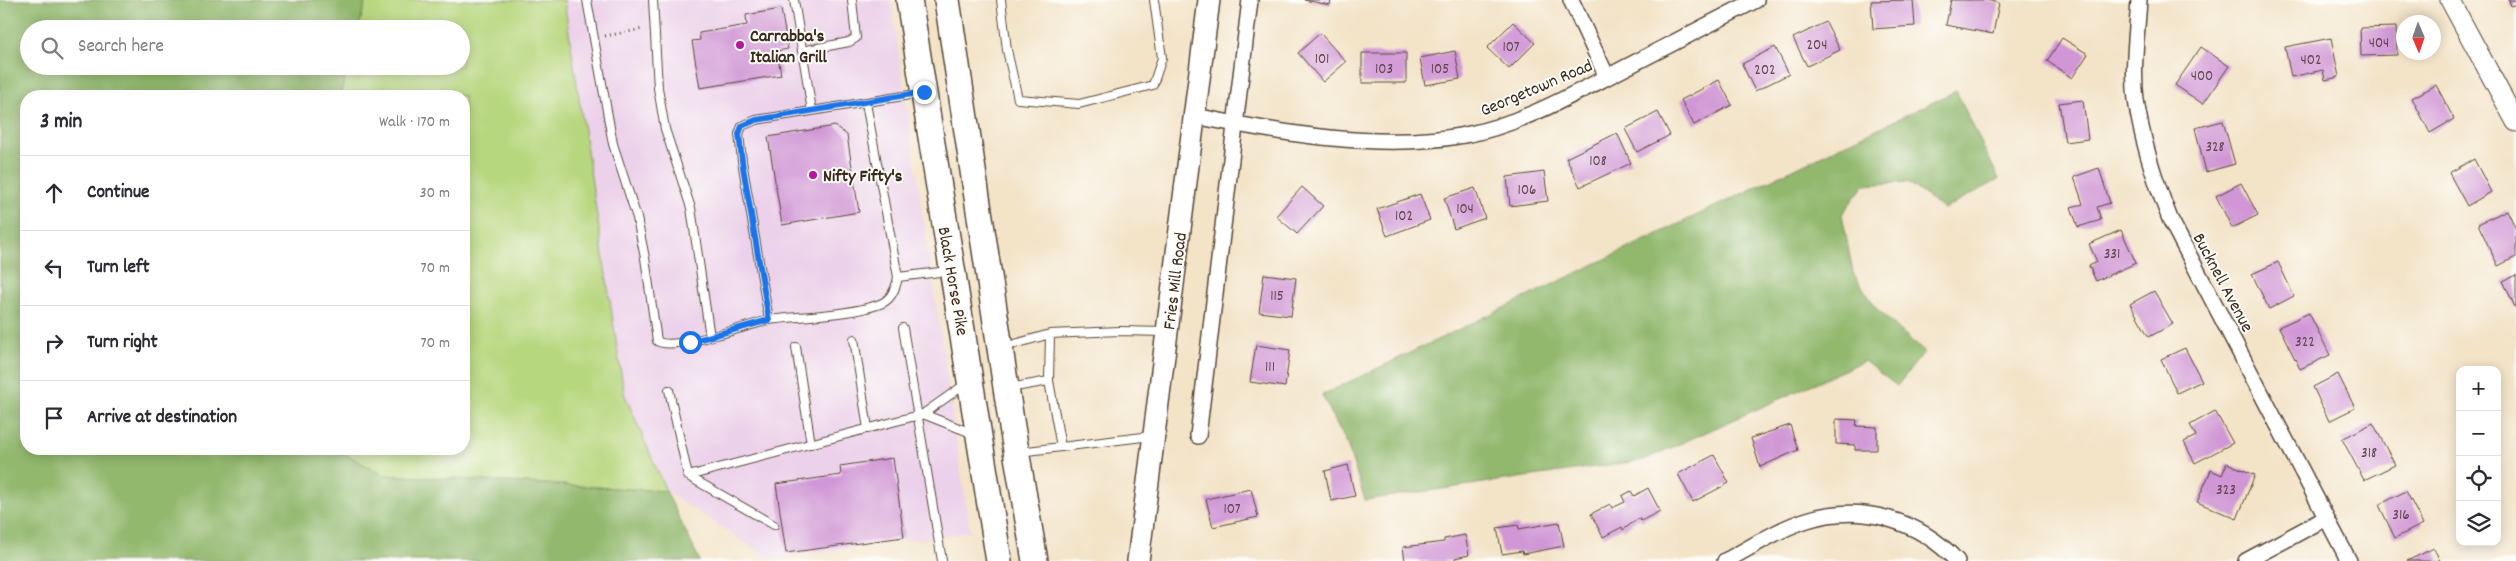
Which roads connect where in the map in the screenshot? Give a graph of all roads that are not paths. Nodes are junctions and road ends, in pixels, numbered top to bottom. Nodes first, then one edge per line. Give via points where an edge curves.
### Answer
1 (587, 0) edge
2 (653, 0) edge
3 (794, 0) edge
4 (852, 0) edge
5 (909, 0) edge
6 (947, 0) edge
7 (1001, 0) edge
8 (1154, 0) edge
9 (1208, 0) edge
10 (1250, 0) edge
11 (1571, 0) edge
12 (1756, 0) edge
13 (2139, 0) edge
14 (2450, 0) edge
15 (802, 51) junction
16 (1607, 77) junction
17 (924, 92) junction
18 (866, 103) junction
19 (812, 111) junction
20 (1195, 116) junction
21 (2516, 122) edge
22 (1236, 125) junction
23 (981, 217) junction
24 (952, 271) junction
25 (898, 277) junction
26 (769, 320) junction
27 (903, 328) dead end
28 (1168, 332) junction
29 (1050, 334) junction
30 (710, 337) junction
31 (854, 339) dead end
32 (796, 347) dead end
33 (1001, 348) junction
34 (970, 380) junction
35 (1049, 381) junction
36 (1007, 388) junction
37 (669, 390) dead end
38 (920, 415) junction
39 (868, 429) junction
40 (980, 436) junction
41 (1155, 436) junction
42 (1198, 436) dead end
43 (811, 444) junction
44 (1061, 447) junction
45 (1017, 452) junction
46 (688, 476) junction
47 (2326, 518) junction
48 (774, 525) dead end
49 (942, 561) edge
50 (999, 561) edge
51 (1035, 561) edge
52 (1138, 561) edge
53 (1725, 561) edge
54 (1957, 561) edge
55 (2246, 561) edge
56 (2349, 561) edge

1 - 30 lane via 612,144 632,202 645,258 657,341 662,344 690,342
2 - 30 lane via 658,88 665,129 691,208
3 - 15 lane
4 - 15 lane via 856,38
5 - 17 highway, Black Horse Pike
6 - 23 highway, Black Horse Pike
7 - 8 lane via 1007,50 1018,99 1079,104 1153,85 1162,58
9 - 20 main road, Fries Mill Road
10 - 22 street
11 - 16 street
12 - 16 street, Georgetown Road
13 - 47 street, Bucknell Avenue via 2136,100 2154,179 2170,219
14 - 21 street
15 - 19 lane
16 - 22 street, Georgetown Road via 1522,118 1448,138 1384,142
17 - 18 lane
17 - 23 highway via 934,95 948,116 964,191
17 - 24 highway, Black Horse Pike
18 - 19 lane
18 - 25 lane
19 - 26 lane via 756,120 742,126 739,134
20 - 22 street, Georgetown Road
20 - 28 main road, Fries Mill Road
22 - 42 street
23 - 33 highway, Black Horse Pike
24 - 25 lane
24 - 34 highway, Black Horse Pike
25 - 26 lane via 896,290 881,304
26 - 30 lane
27 - 38 lane
28 - 29 lane
28 - 41 main road, Fries Mill Road
29 - 33 lane
29 - 35 lane
31 - 39 lane
32 - 43 lane
33 - 36 highway, Black Horse Pike
34 - 38 lane
34 - 40 highway, Black Horse Pike
35 - 36 lane
35 - 44 lane
36 - 45 highway, Black Horse Pike
37 - 46 lane
38 - 39 lane
38 - 40 lane
38 - 49 lane
39 - 43 lane
40 - 50 highway, Black Horse Pike
41 - 44 lane
41 - 52 main road, Fries Mill Road
43 - 46 lane
44 - 45 lane
45 - 51 highway, Black Horse Pike
46 - 48 lane
47 - 55 street
47 - 56 street, Bucknell Avenue
53 - 54 street via 1783,529 1807,520 1858,514 1907,524 1938,542

